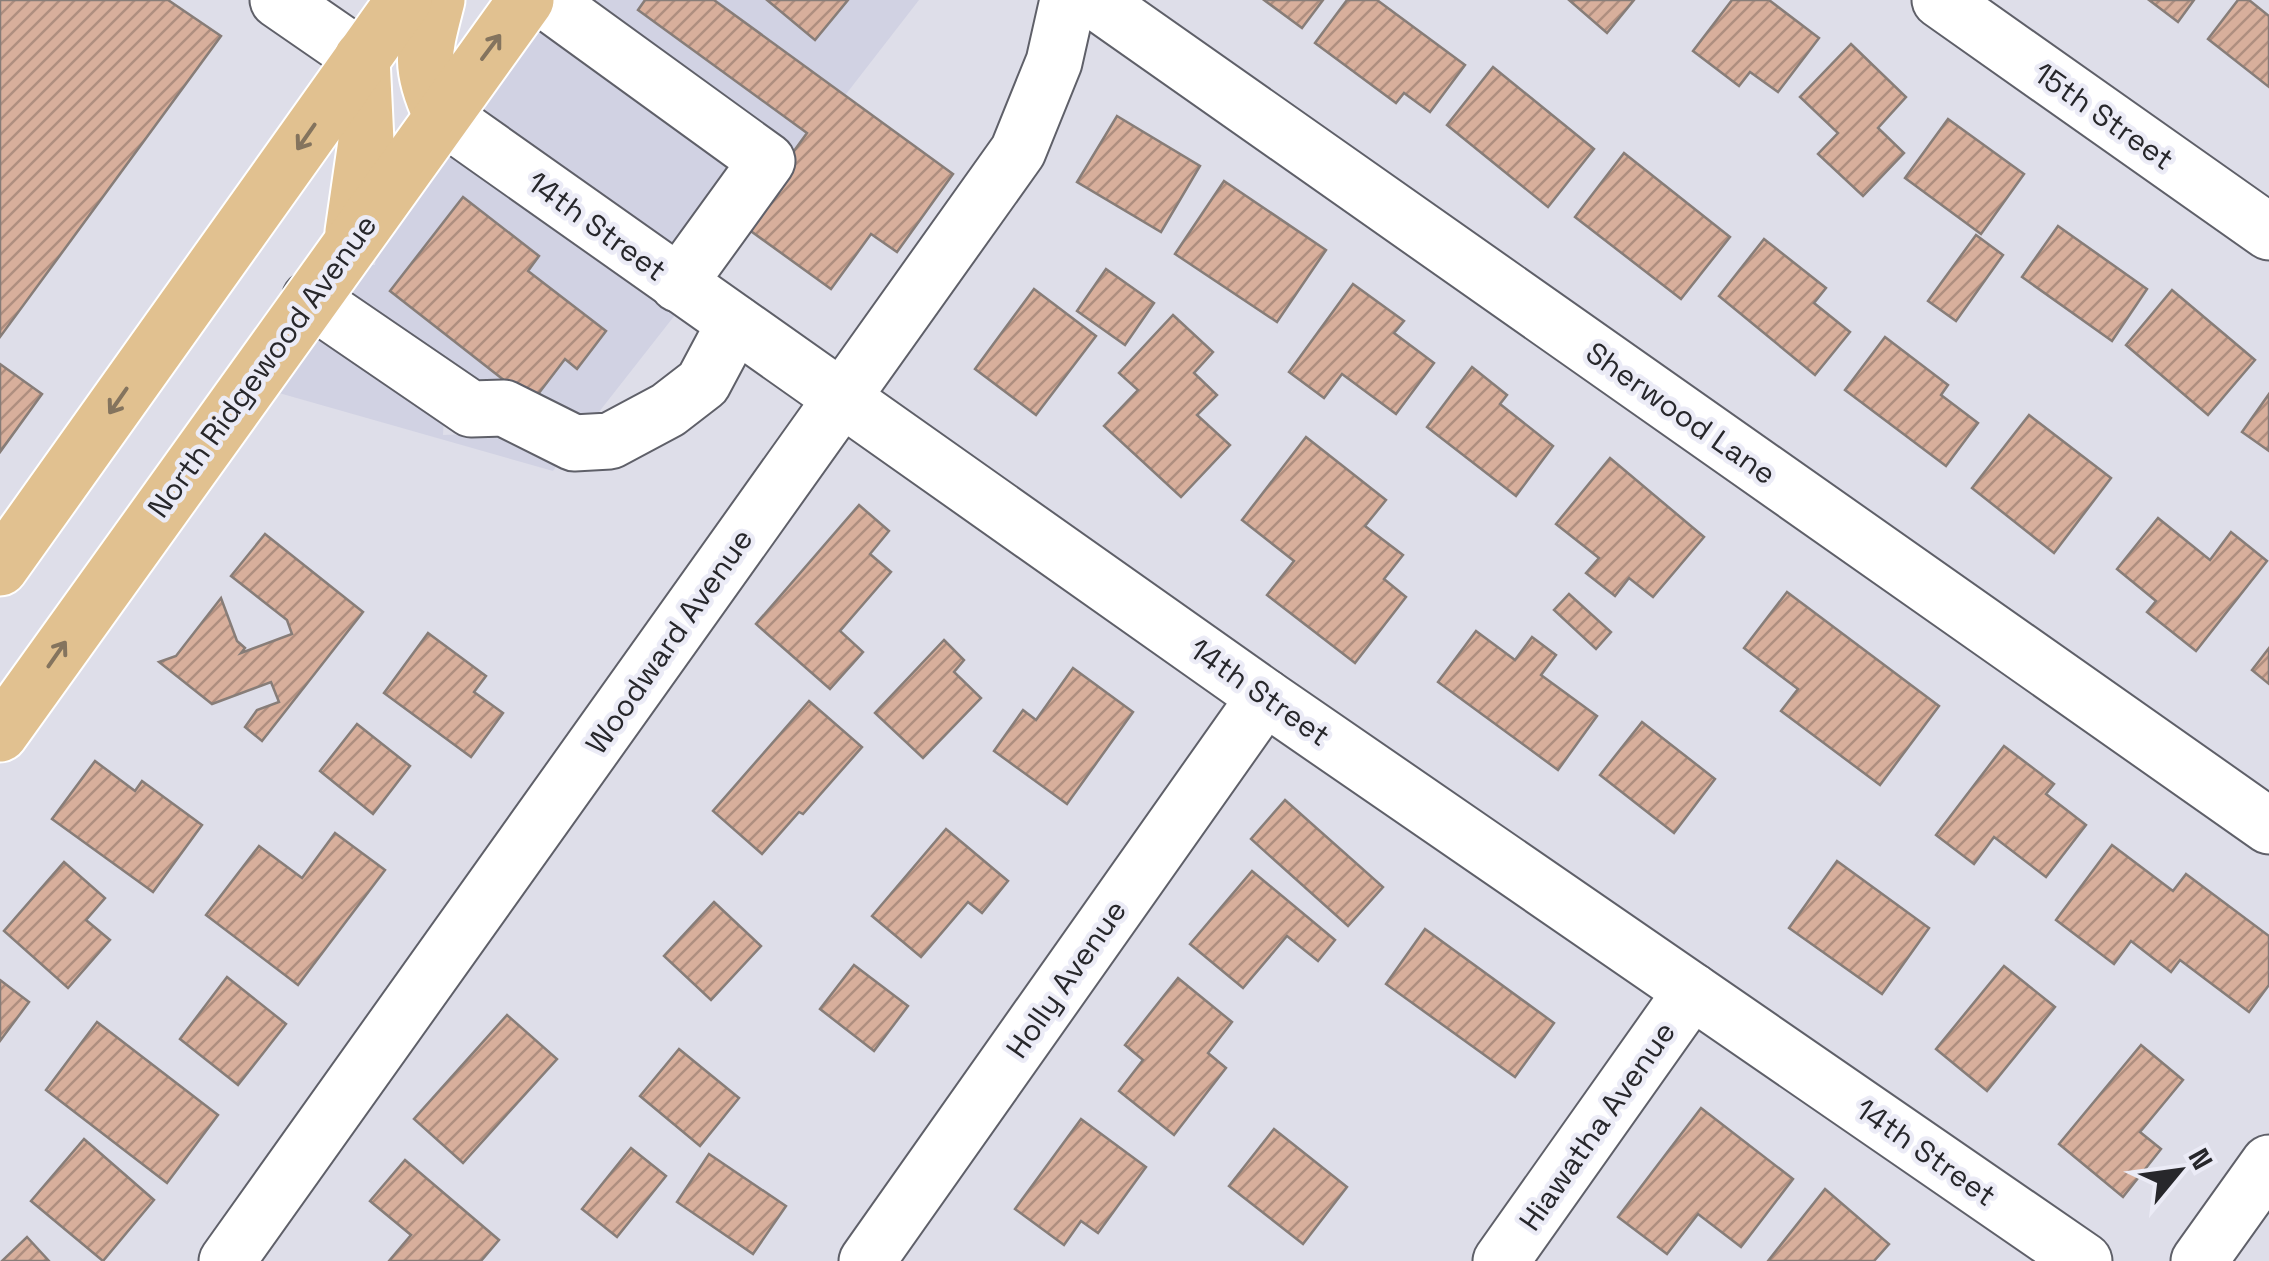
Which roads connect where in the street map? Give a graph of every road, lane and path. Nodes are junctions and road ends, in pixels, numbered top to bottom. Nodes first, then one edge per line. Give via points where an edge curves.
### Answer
1 (278, 0) edge
2 (404, 0) edge
3 (438, 0) edge
4 (526, 0) edge
5 (544, 0) edge
6 (1068, 0) edge
7 (1094, 0) edge
8 (1940, 0) edge
9 (362, 58) junction
10 (441, 115) junction
11 (2269, 232) edge
12 (352, 240) junction
13 (678, 284) junction
14 (310, 299) junction
15 (736, 323) junction
16 (841, 399) junction
17 (0, 568) edge
18 (1266, 697) junction
19 (0, 734) edge
20 (2269, 826) edge
21 (1692, 991) junction
22 (2269, 1163) edge
23 (227, 1261) edge
24 (867, 1261) edge
25 (1501, 1261) edge
26 (2084, 1261) edge
27 (2198, 1261) edge

1 - 9 street
2 - 9 main road
3 - 10 main road via 424,53 427,85
10 -> 4 main road, North Ridgewood Avenue
5 - 13 street via 767,161
6 - 16 street, Woodward Avenue via 1054,62 1018,151
7 - 20 street, Sherwood Lane
8 - 11 street, 15th Street
9 - 12 main road via 366,142
9 -> 17 main road
10 - 12 main road, North Ridgewood Avenue
10 - 13 street, 14th Street
12 - 14 main road, North Ridgewood Avenue
13 - 15 street, 14th Street
14 - 15 street via 471,409 504,408 574,442 610,442 668,410 703,383
19 -> 14 main road, North Ridgewood Avenue
15 - 16 street, 14th Street
16 - 18 street, 14th Street
16 - 23 street, Woodward Avenue
18 - 21 street, 14th Street
18 - 24 street, Holly Avenue
21 - 25 street, Hiawatha Avenue
21 - 26 street, 14th Street
22 - 27 street

